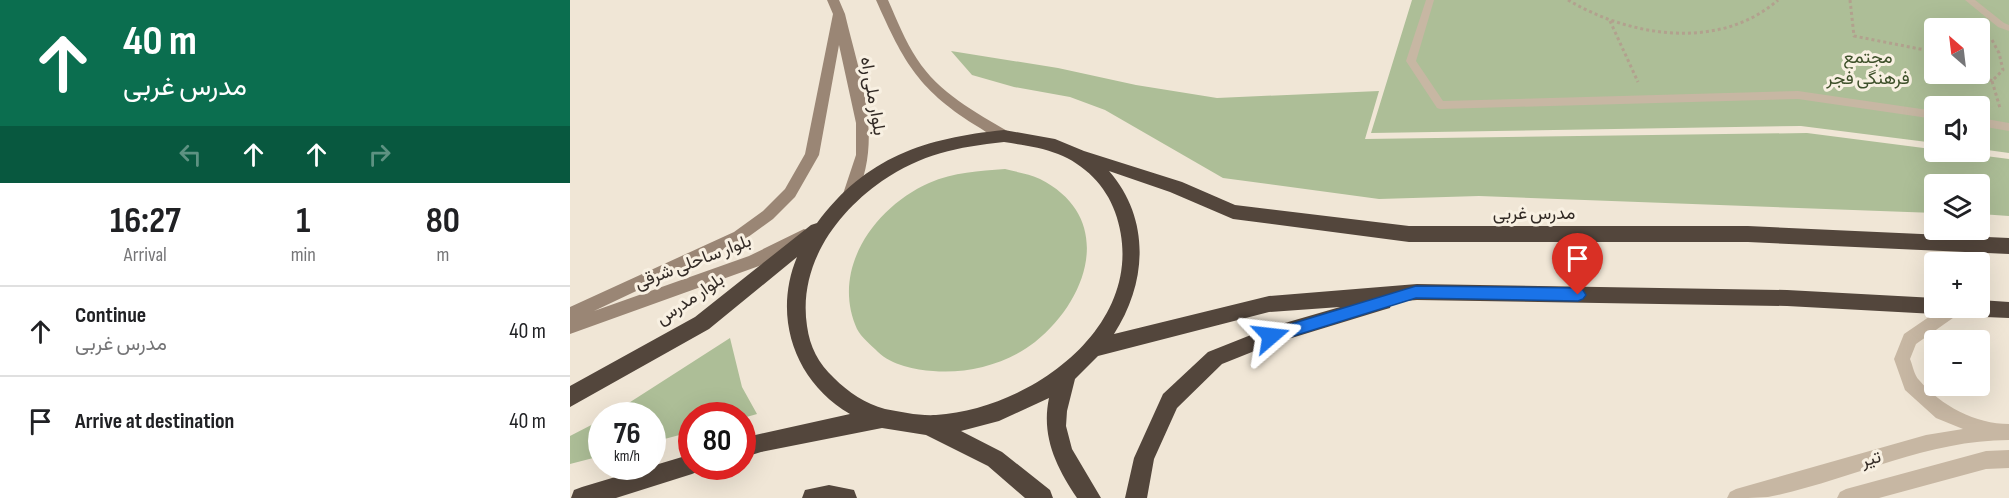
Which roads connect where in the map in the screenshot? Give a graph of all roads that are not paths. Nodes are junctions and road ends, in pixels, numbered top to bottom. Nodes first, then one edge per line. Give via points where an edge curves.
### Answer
1 (833, 0) edge
2 (882, 0) edge
3 (1430, 0) edge
4 (1969, 0) edge
5 (839, 14) junction
6 (2005, 26) edge
7 (1924, 114) edge
8 (1990, 124) edge
9 (2008, 127) edge
10 (1004, 136) junction
11 (1071, 152) junction
12 (849, 197) junction
13 (826, 224) junction
14 (2009, 246) edge
15 (1416, 292) junction
16 (1924, 305) edge
17 (1990, 309) edge
18 (2009, 310) edge
19 (570, 315) edge
20 (1940, 318) edge
21 (570, 327) edge
22 (1094, 348) junction
23 (1067, 375) junction
24 (570, 397) edge
25 (882, 418) junction
26 (928, 425) junction
27 (2000, 432) edge
28 (756, 444) edge
29 (2009, 459) edge
30 (678, 468) edge
31 (582, 498) edge
32 (813, 498) edge
33 (846, 498) edge
34 (1042, 498) edge
35 (1090, 498) edge
36 (1136, 498) edge
37 (1737, 498) edge
38 (1846, 498) edge

1 - 5 main road, بلوار ملی راه
2 - 10 main road via 922,77 943,97
3 - 7 lane via 1411,61 1440,105 1798,94
4 - 6 lane
5 - 12 main road, بلوار ملی راه via 863,123 863,155
5 - 19 main road via 812,155 790,193 768,216 739,236
8 - 9 lane
10 - 11 highway via 1039,141
10 - 12 highway via 963,140 922,151 884,171
11 - 14 highway, مدرس غربی via 1176,187 1233,212 1409,234 1748,234
11 - 22 highway via 1096,169 1116,191 1128,218 1133,249 1129,282 1116,316
12 - 13 highway
13 - 21 main road, بلوار ساحلی شرقی via 754,261
13 - 24 highway, بلوار مدرس via 702,323
13 - 25 highway via 805,260 795,298 798,337 813,372 842,400
15 - 16 highway via 1787,298
15 - 22 highway via 1269,304
15 - 36 highway via 1271,336 1215,358 1170,401 1144,458
17 - 18 highway
20 - 27 street via 1910,339 1902,359 1911,384 1942,412
22 - 23 highway
23 - 26 highway via 1025,401 987,415
23 - 35 highway via 1056,399 1056,442
25 - 26 highway
25 - 28 highway
26 - 34 highway via 995,459
27 - 37 street, تیر via 1926,443
29 - 38 street, تیر via 1986,459
30 - 31 highway
32 - 33 highway

